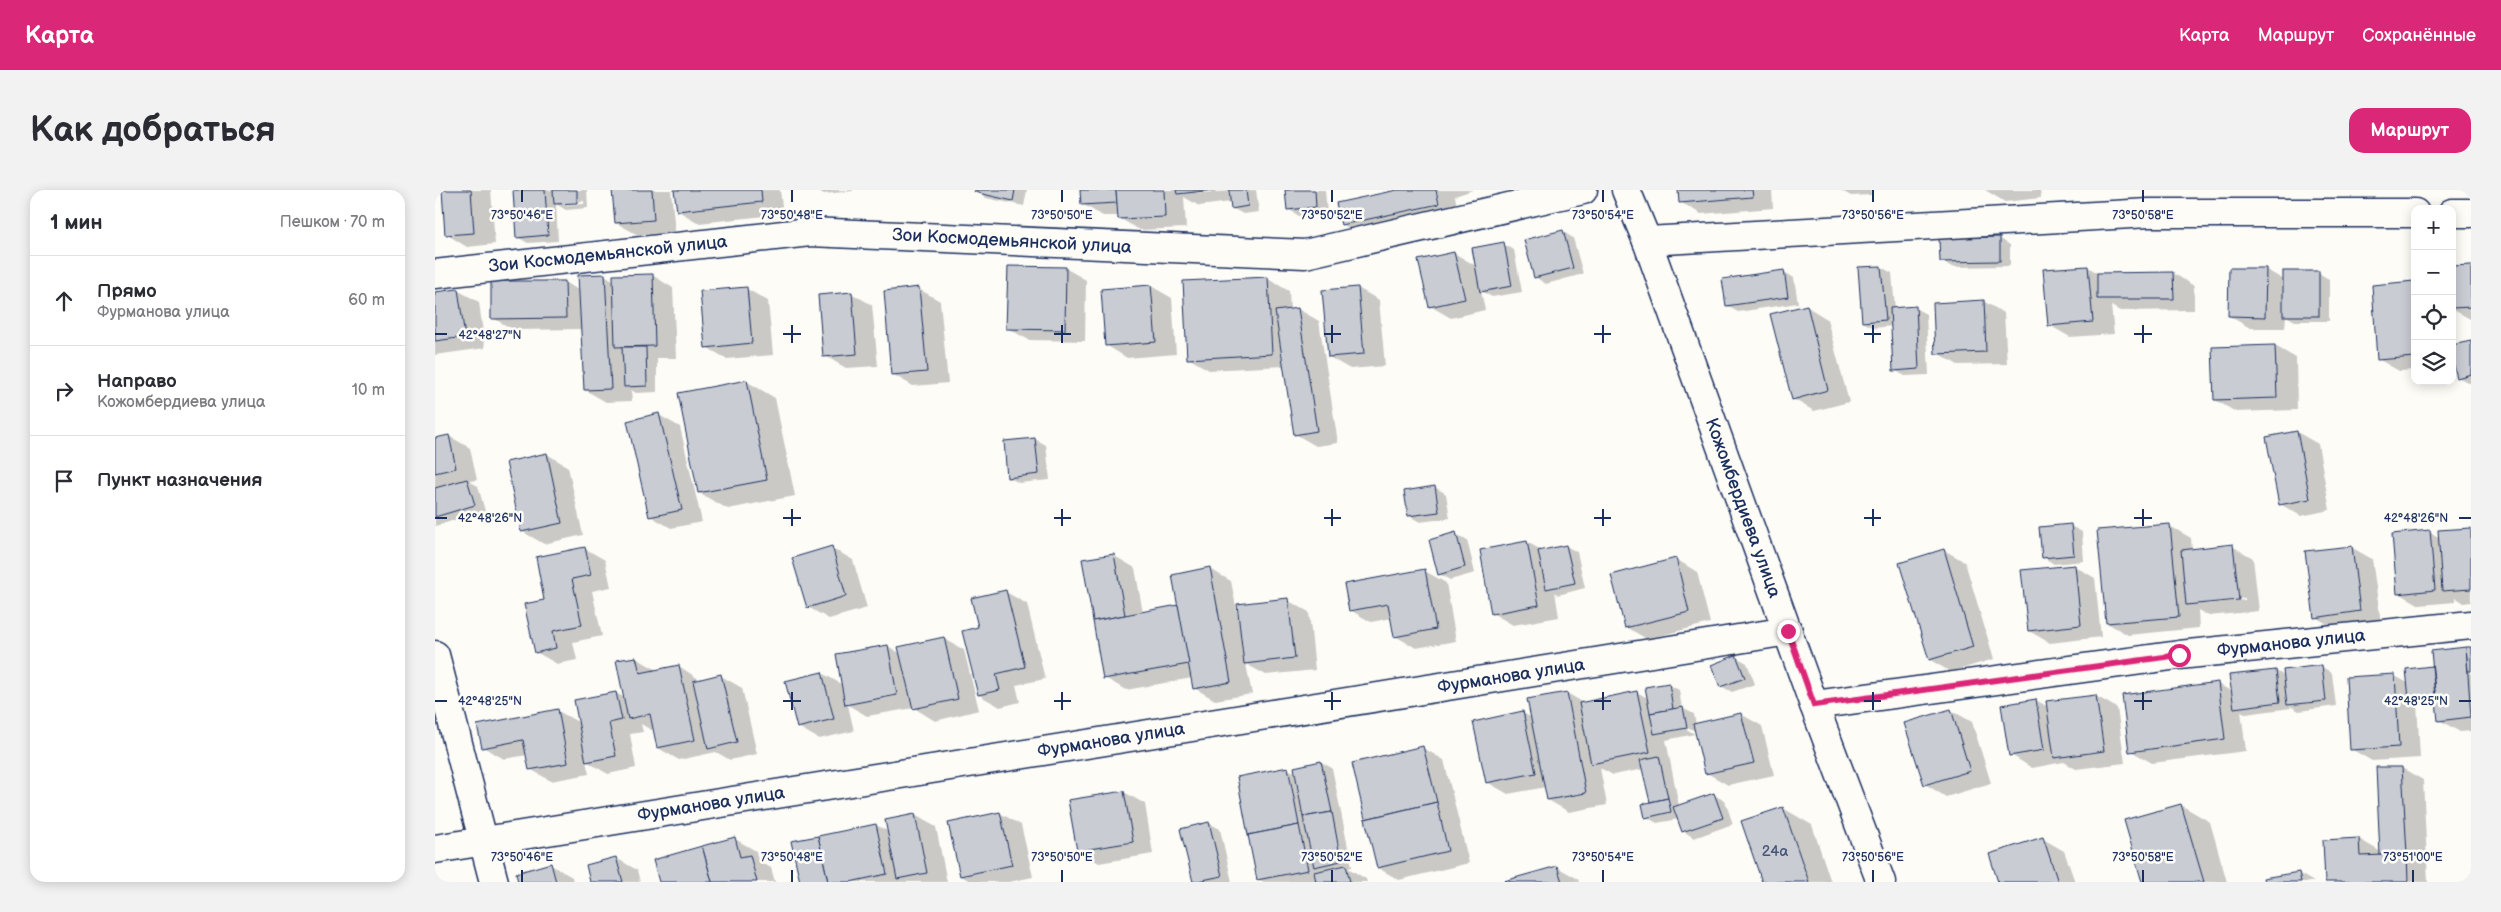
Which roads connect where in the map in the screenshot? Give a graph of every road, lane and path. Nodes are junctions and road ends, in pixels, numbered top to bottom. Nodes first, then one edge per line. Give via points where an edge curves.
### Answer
1 (1583, 190) edge
2 (1626, 190) edge
3 (2411, 213) edge
4 (2456, 213) edge
5 (2471, 213) edge
6 (1647, 241) junction
7 (435, 274) edge
8 (2471, 625) edge
9 (1788, 631) junction
10 (435, 655) edge
11 (1814, 705) junction
12 (482, 841) junction
13 (435, 848) edge
14 (494, 882) edge
15 (1881, 882) edge

1 - 7 street, Зои Космодемьянской улица via 1305,254 810,232
2 - 6 street, Кожомбердиева улица
3 - 6 street via 2149,213
4 - 5 street
6 - 9 street, Кожомбердиева улица
8 - 11 street, Фурманова улица via 2179,655
9 - 11 street, Кожомбердиева улица
9 - 12 street, Фурманова улица
10 - 12 street
11 - 15 street, Кожомбердиева улица
12 - 13 street, Фурманова улица
12 - 14 street

